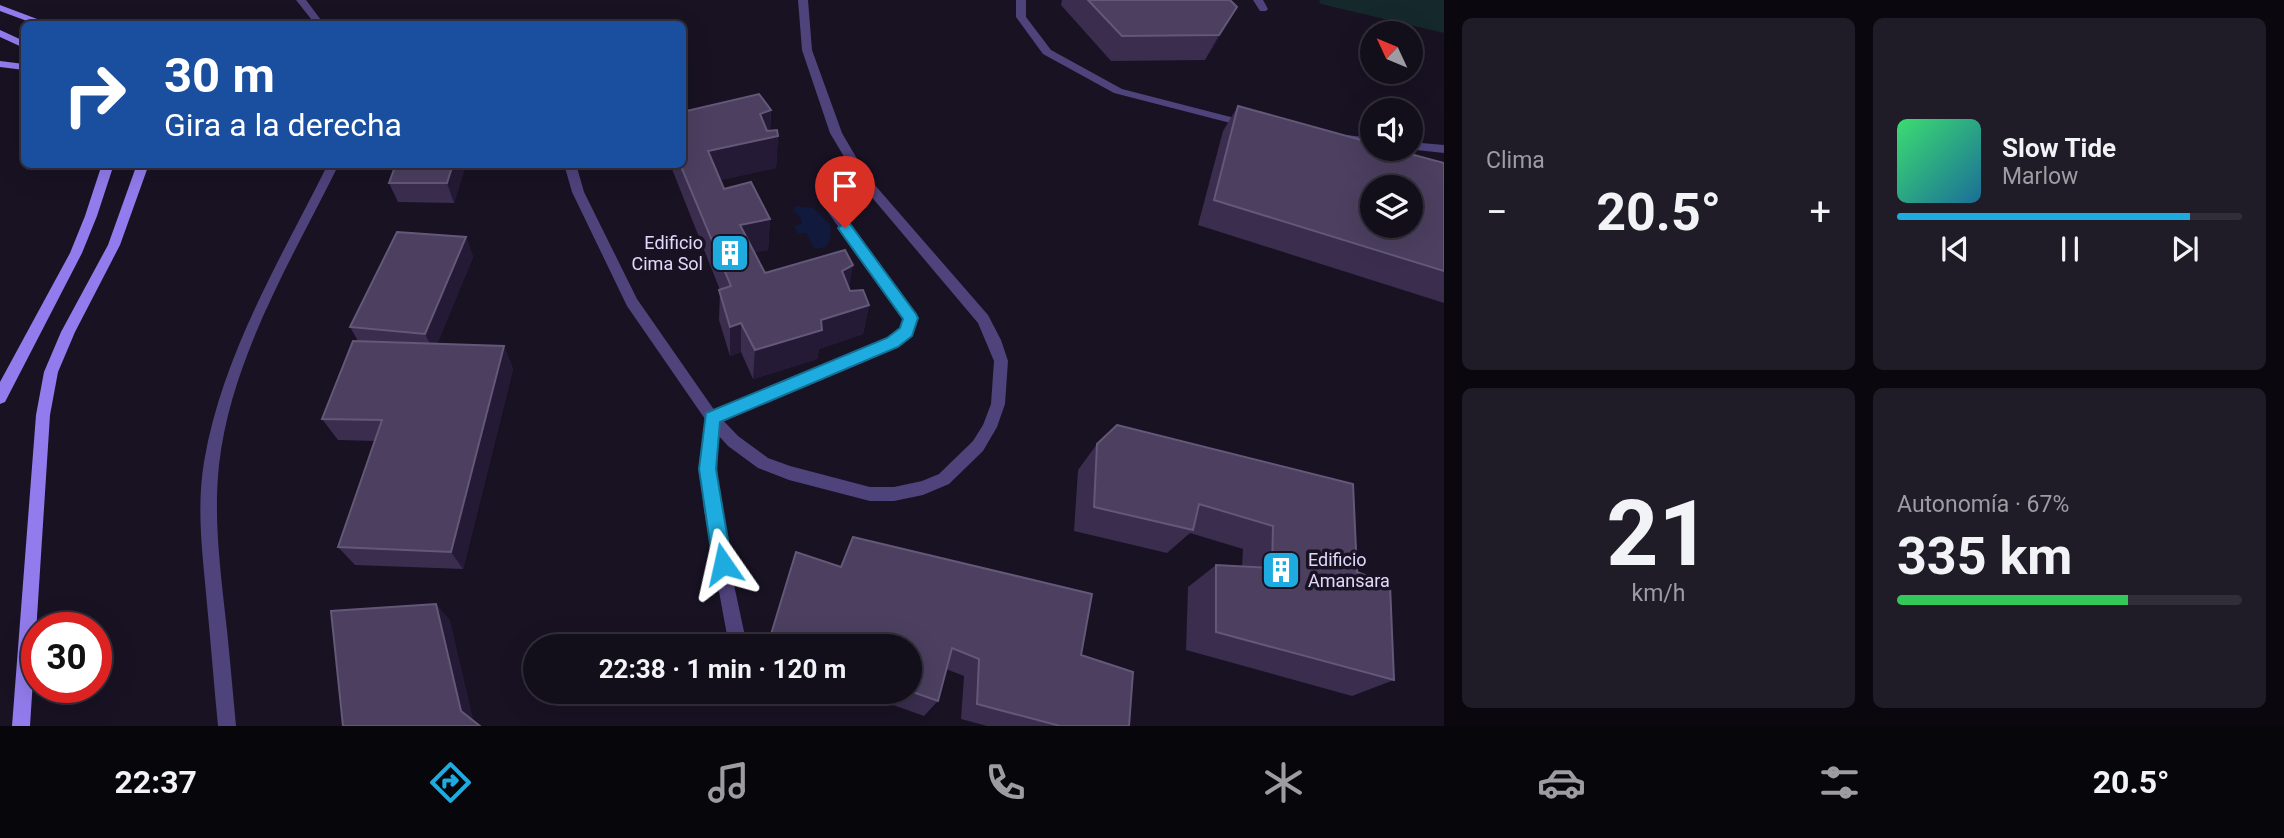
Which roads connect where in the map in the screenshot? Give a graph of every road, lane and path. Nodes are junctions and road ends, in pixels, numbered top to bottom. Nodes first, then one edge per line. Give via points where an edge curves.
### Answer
1 (300, 0) edge
2 (803, 0) edge
3 (1021, 0) edge
4 (1, 8) edge
5 (34, 21) edge
6 (318, 21) edge
7 (0, 33) edge
8 (21, 44) edge
9 (0, 64) edge
10 (21, 67) edge
11 (1255, 126) edge
12 (1329, 137) edge
13 (1360, 141) edge
14 (1423, 147) edge
15 (1444, 149) edge
16 (107, 168) edge
17 (142, 168) edge
18 (332, 168) edge
19 (571, 168) edge
20 (829, 205) dead end
21 (0, 398) edge
22 (712, 418) junction
23 (736, 634) edge
24 (21, 726) edge
25 (227, 726) edge

1 - 6 street
2 - 22 street via 807,50 836,132 863,179 983,319 1001,361 998,404 978,446 944,479 894,494 870,494 764,463 733,441
3 - 11 street via 1021,17 1047,52 1118,91
4 - 5 main road
7 - 8 main road
9 - 10 main road
12 - 13 street
14 - 15 street
16 - 21 main road via 70,265
17 - 24 main road via 114,245 51,373 43,415
18 - 25 street via 252,328 228,396 212,463 209,551
19 - 22 street via 578,192 632,302
20 - 22 street via 911,318 906,331 893,342
22 - 23 street via 708,469 712,510

